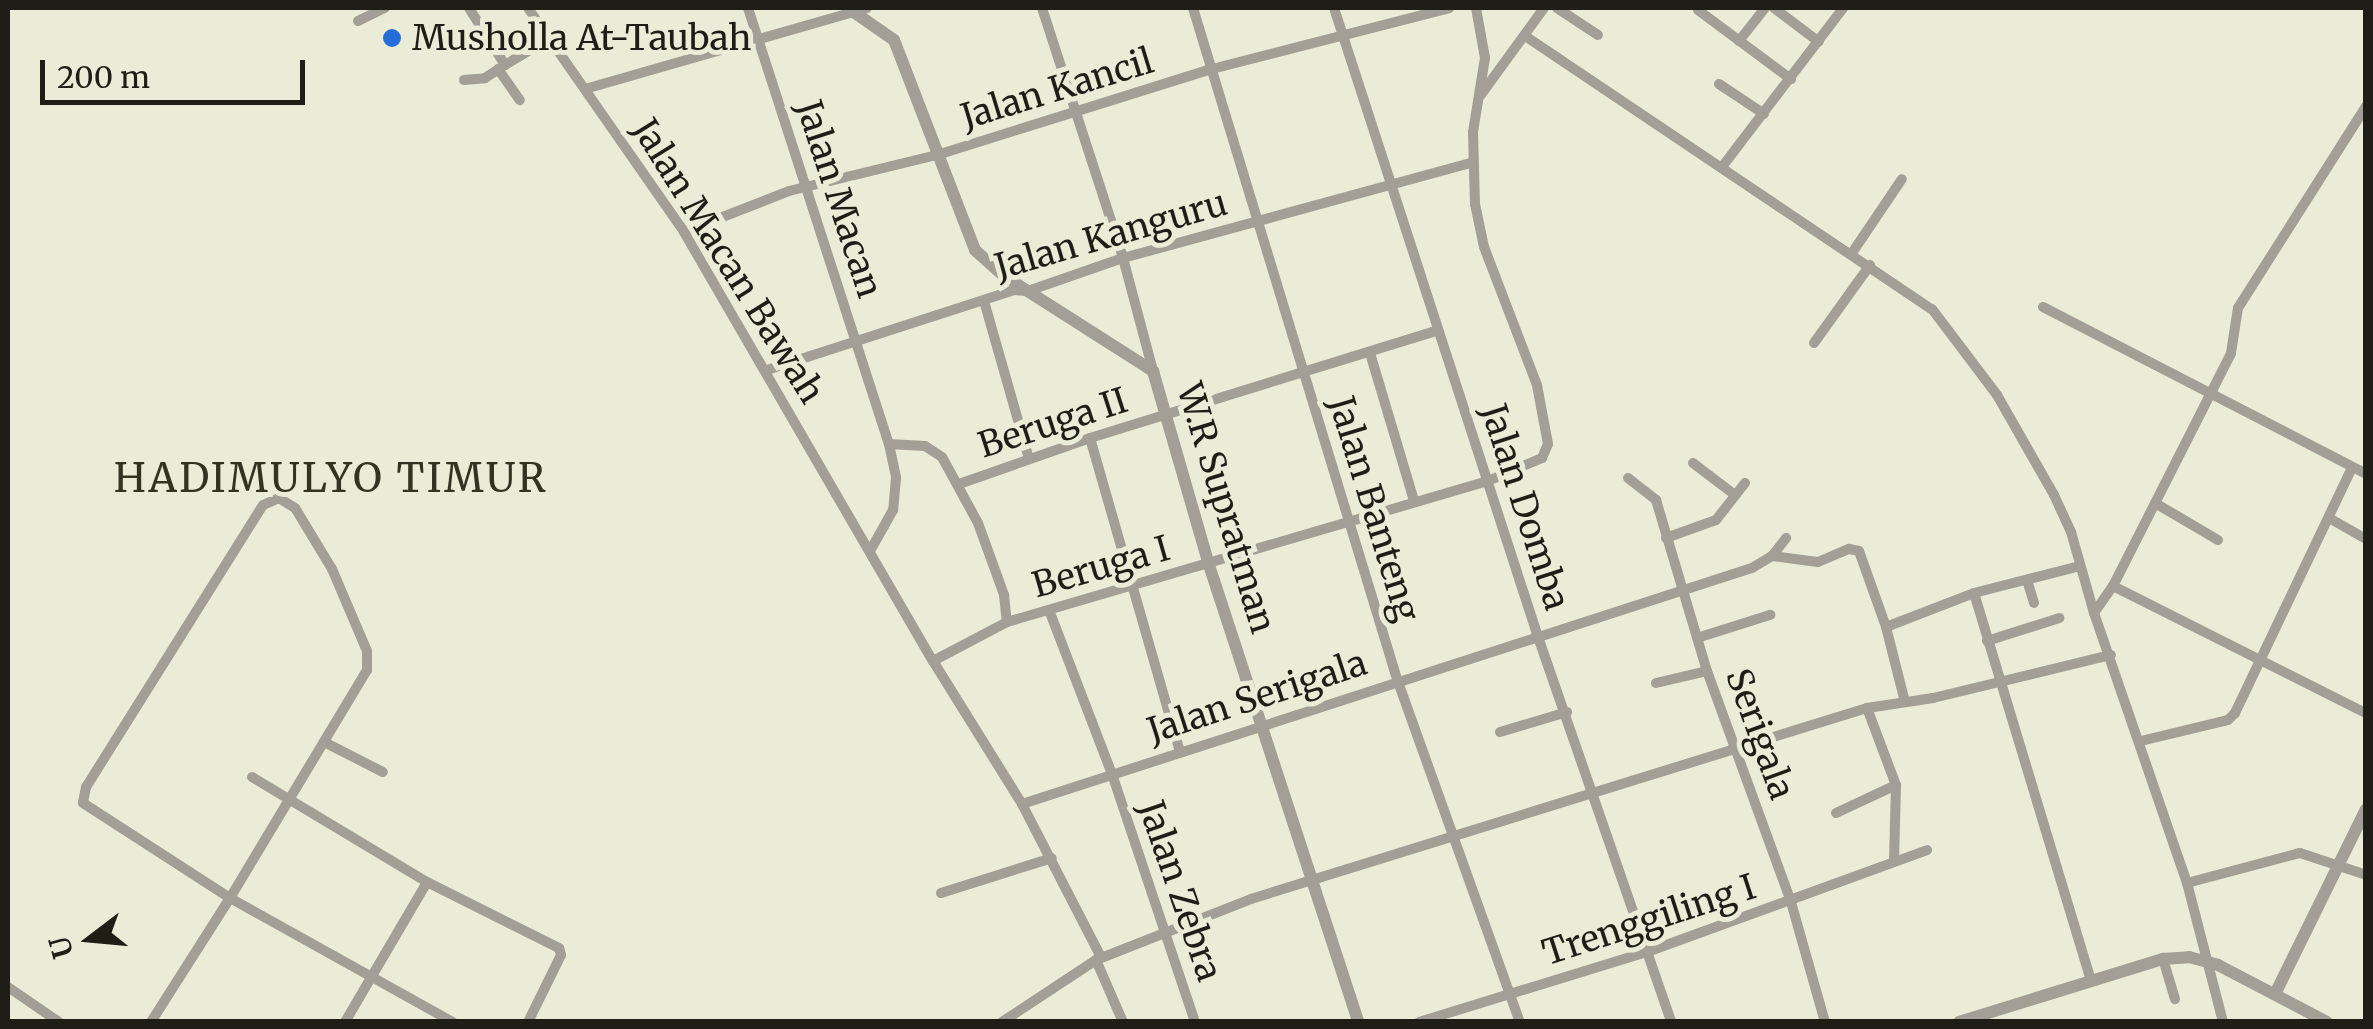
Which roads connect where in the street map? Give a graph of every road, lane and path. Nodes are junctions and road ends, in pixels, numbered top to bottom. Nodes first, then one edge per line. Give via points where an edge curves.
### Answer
1 (386, 8) edge
2 (469, 8) edge
3 (528, 8) edge
4 (748, 8) edge
5 (1042, 8) edge
6 (1193, 8) edge
7 (1334, 8) edge
8 (1449, 8) edge
9 (1476, 8) edge
10 (1544, 8) edge
11 (1557, 8) edge
12 (1765, 8) edge
13 (1774, 8) edge
14 (1843, 8) edge
15 (856, 9) edge
16 (1698, 10) dead end
17 (358, 21) dead end
18 (1598, 35) dead end
19 (1341, 36) junction
20 (1525, 36) junction
21 (548, 39) junction
22 (758, 40) junction
23 (1739, 41) junction
24 (1819, 42) junction
25 (501, 67) junction
26 (1212, 69) junction
27 (1791, 79) junction
28 (464, 80) dead end
29 (1719, 84) dead end
30 (586, 89) junction
31 (520, 100) dead end
32 (1477, 100) junction
33 (2366, 106) edge
34 (1764, 114) junction
35 (1074, 115) junction
36 (937, 155) junction
37 (1473, 162) junction
38 (1722, 167) junction
39 (1902, 179) dead end
40 (805, 187) junction
41 (1391, 187) junction
42 (1256, 223) junction
43 (684, 232) junction
44 (1852, 253) junction
45 (1124, 258) junction
46 (1870, 265) junction
47 (1028, 291) junction
48 (984, 301) junction
49 (2043, 307) dead end
50 (1438, 330) junction
51 (856, 342) junction
52 (1814, 344) dead end
53 (1370, 353) junction
54 (767, 370) junction
55 (1153, 371) junction
56 (1303, 374) junction
57 (2207, 394) junction
58 (1165, 416) junction
59 (1090, 438) junction
60 (889, 444) junction
61 (1029, 459) junction
62 (1694, 462) dead end
63 (2352, 468) junction
64 (2366, 474) edge
65 (1628, 478) dead end
66 (1488, 481) junction
67 (1745, 482) dead end
68 (959, 484) junction
69 (1735, 495) junction
70 (1414, 501) junction
71 (2154, 503) junction
72 (2330, 518) junction
73 (1348, 522) junction
74 (1666, 538) junction
75 (1786, 538) dead end
76 (2366, 539) edge
77 (2218, 540) dead end
78 (870, 551) junction
79 (1772, 556) junction
80 (1210, 564) junction
81 (2080, 566) junction
82 (2028, 580) junction
83 (2113, 586) junction
84 (1135, 587) junction
85 (1683, 591) junction
86 (1974, 593) junction
87 (2034, 603) dead end
88 (1049, 610) junction
89 (2094, 613) junction
90 (1770, 615) dead end
91 (2059, 618) dead end
92 (1007, 622) junction
93 (1886, 627) junction
94 (1537, 634) junction
95 (1697, 638) junction
96 (1988, 640) junction
97 (2111, 654) junction
98 (2262, 659) junction
99 (933, 660) junction
100 (1707, 671) junction
101 (1397, 680) junction
102 (1999, 682) junction
103 (1656, 683) dead end
104 (1905, 702) junction
105 (1867, 708) junction
106 (1567, 712) junction
107 (2366, 712) edge
108 (1263, 723) junction
109 (1500, 732) dead end
110 (2141, 741) junction
111 (324, 742) junction
112 (1738, 749) junction
113 (1180, 752) junction
114 (383, 772) dead end
115 (1112, 774) junction
116 (252, 777) dead end
117 (1896, 785) junction
118 (1594, 793) junction
119 (290, 798) junction
120 (1022, 804) junction
121 (2366, 809) edge
122 (1836, 813) dead end
123 (1454, 839) junction
124 (1928, 850) dead end
125 (1052, 858) junction
126 (1894, 862) junction
127 (2336, 862) junction
128 (2366, 876) edge
129 (1314, 878) junction
130 (427, 882) junction
131 (2187, 883) junction
132 (941, 893) dead end
133 (230, 898) junction
134 (1792, 902) junction
135 (1163, 931) junction
136 (1647, 952) junction
137 (1099, 959) junction
138 (2163, 959) junction
139 (2204, 960) junction
140 (371, 976) junction
141 (2091, 981) junction
142 (8, 987) edge
143 (1511, 994) junction
144 (2276, 994) junction
145 (2175, 999) dead end
146 (59, 1022) edge
147 (152, 1022) edge
148 (346, 1022) edge
149 (453, 1022) edge
150 (528, 1022) edge
151 (1002, 1022) edge
152 (1123, 1022) edge
153 (1195, 1022) edge
154 (1358, 1022) edge
155 (1419, 1022) edge
156 (1520, 1022) edge
157 (1671, 1022) edge
158 (1824, 1022) edge
159 (1959, 1022) edge
160 (2223, 1022) edge
161 (2326, 1022) edge

1 - 17 street
2 - 25 street
3 - 21 street, Jalan Macan Bawah
4 - 22 street, Jalan Macan
5 - 35 street
6 - 26 street, Jalan Banteng
7 - 19 street, Jalan Domba
8 - 19 street, Jalan Kancil
9 - 32 street, Beruga I via 1485,51
10 - 20 street
11 - 18 street
12 - 23 street
13 - 24 street
14 - 24 street
15 - 22 street
15 - 36 street, W.R Supratman via 894,40
16 - 23 street
19 - 26 street, Jalan Kancil
19 - 41 street, Jalan Domba
20 - 32 street
20 - 38 street
21 - 25 street
21 - 30 street, Jalan Macan Bawah
22 - 30 street
22 - 40 street, Jalan Macan
23 - 27 street
24 - 27 street
25 - 28 street
25 - 31 street
26 - 35 street, Jalan Kancil
26 - 42 street, Jalan Banteng
27 - 34 street
29 - 34 street
30 - 43 street, Jalan Macan Bawah
32 - 37 street, Beruga I
33 - 57 street via 2238,308 2231,353
34 - 38 street
35 - 36 street, Jalan Kancil
35 - 45 street
36 - 40 street, Jalan Kancil
36 - 47 street, W.R Supratman via 975,250
37 - 41 street, Jalan Kanguru
37 - 66 street, Beruga I via 1480,230 1532,365 1548,444 1542,458
38 - 44 street
39 - 44 street
40 - 43 street, Jalan Kancil
40 - 51 street, Jalan Macan
41 - 42 street, Jalan Kanguru
41 - 50 street, Jalan Domba
42 - 45 street, Jalan Kanguru
42 - 56 street, Jalan Banteng
43 - 54 street, Jalan Macan Bawah
44 - 46 street
45 - 47 street, Jalan Kanguru
45 - 55 street
46 - 52 street
46 - 81 street via 1932,310 1996,396 2060,506
47 - 48 street, Jalan Kanguru
47 - 55 street, W.R Supratman
48 - 51 street, Jalan Kanguru
48 - 61 street
49 - 57 street
50 - 53 street, Beruga II
50 - 66 street, Jalan Domba
51 - 54 street, Jalan Kanguru
51 - 60 street, Jalan Macan
53 - 56 street, Beruga II
53 - 70 street
54 - 78 street, Jalan Macan Bawah
55 - 58 street, W.R Supratman
56 - 58 street, Beruga II
56 - 73 street, Jalan Banteng
57 - 63 street
57 - 71 street
58 - 59 street, Beruga II
58 - 80 street, W.R Supratman
59 - 61 street, Beruga II
59 - 84 street
60 - 68 street via 934,449
60 - 78 street, Jalan Macan via 893,510
61 - 68 street, Beruga II
62 - 69 street
63 - 64 street
63 - 72 street
65 - 74 street, Serigala via 1656,500
66 - 70 street, Beruga I
66 - 94 street, Jalan Domba
67 - 69 street
68 - 92 street via 998,576
69 - 74 street via 1716,520
70 - 73 street, Beruga I
71 - 77 street
71 - 83 street
72 - 76 street
72 - 98 street
73 - 80 street, Beruga I
73 - 101 street, Jalan Banteng
74 - 85 street, Serigala
75 - 79 street, Jalan Serigala
78 - 99 street, Jalan Macan Bawah
79 - 85 street, Jalan Serigala
79 - 93 street via 1818,562 1855,548
80 - 84 street, Beruga I
80 - 108 street, W.R Supratman
81 - 82 street
81 - 89 street
82 - 86 street
82 - 87 street
83 - 89 street
83 - 98 street
84 - 88 street, Beruga I
84 - 113 street
85 - 94 street, Jalan Serigala
85 - 95 street, Serigala
86 - 93 street
86 - 96 street
88 - 92 street, Beruga I
88 - 115 street, Jalan Zebra
89 - 97 street
90 - 95 street
91 - 96 street
92 - 99 street
93 - 104 street
94 - 101 street, Jalan Serigala
94 - 106 street, Jalan Domba
95 - 100 street, Serigala
96 - 102 street
97 - 102 street
97 - 110 street
98 - 107 street
98 - 110 street via 2228,720
99 - 120 street, Jalan Macan Bawah
100 - 103 street
100 - 112 street, Serigala
101 - 108 street, Jalan Serigala
101 - 123 street, Jalan Banteng
102 - 104 street
102 - 141 street
104 - 105 street
105 - 112 street
105 - 117 street
106 - 109 street
106 - 118 street, Jalan Domba
108 - 113 street, Jalan Serigala
108 - 129 street, W.R Supratman
110 - 131 street
111 - 114 street
111 - 119 street
111 - 133 street via 366,670 366,652 332,569 295,508 279,498 264,505 81,797 87,809
112 - 118 street
112 - 134 street, Serigala
113 - 115 street, Jalan Serigala
115 - 120 street, Jalan Serigala
115 - 135 street, Jalan Zebra
116 - 119 street
117 - 122 street
117 - 126 street
118 - 123 street
118 - 136 street, Jalan Domba
119 - 130 street
119 - 133 street
120 - 125 street, Jalan Macan Bawah
121 - 127 street
123 - 129 street
123 - 143 street, Jalan Banteng
124 - 126 street, Trenggiling I
125 - 132 street
125 - 137 street, Jalan Macan Bawah
126 - 134 street, Trenggiling I
127 - 128 street
127 - 131 street via 2285,854
127 - 144 street
129 - 135 street
129 - 154 street, W.R Supratman
130 - 140 street
130 - 150 street via 559,948 562,955
131 - 139 street
133 - 140 street
133 - 147 street
134 - 136 street, Trenggiling I
134 - 158 street, Serigala
135 - 137 street
135 - 153 street, Jalan Zebra
136 - 143 street, Trenggiling I
136 - 157 street, Jalan Domba
137 - 151 street
137 - 152 street, Jalan Macan Bawah
138 - 139 street
138 - 141 street
138 - 145 street
139 - 144 street
139 - 160 street
140 - 148 street
140 - 149 street
141 - 159 street
142 - 146 street
143 - 155 street, Trenggiling I
143 - 156 street, Jalan Banteng
144 - 161 street

